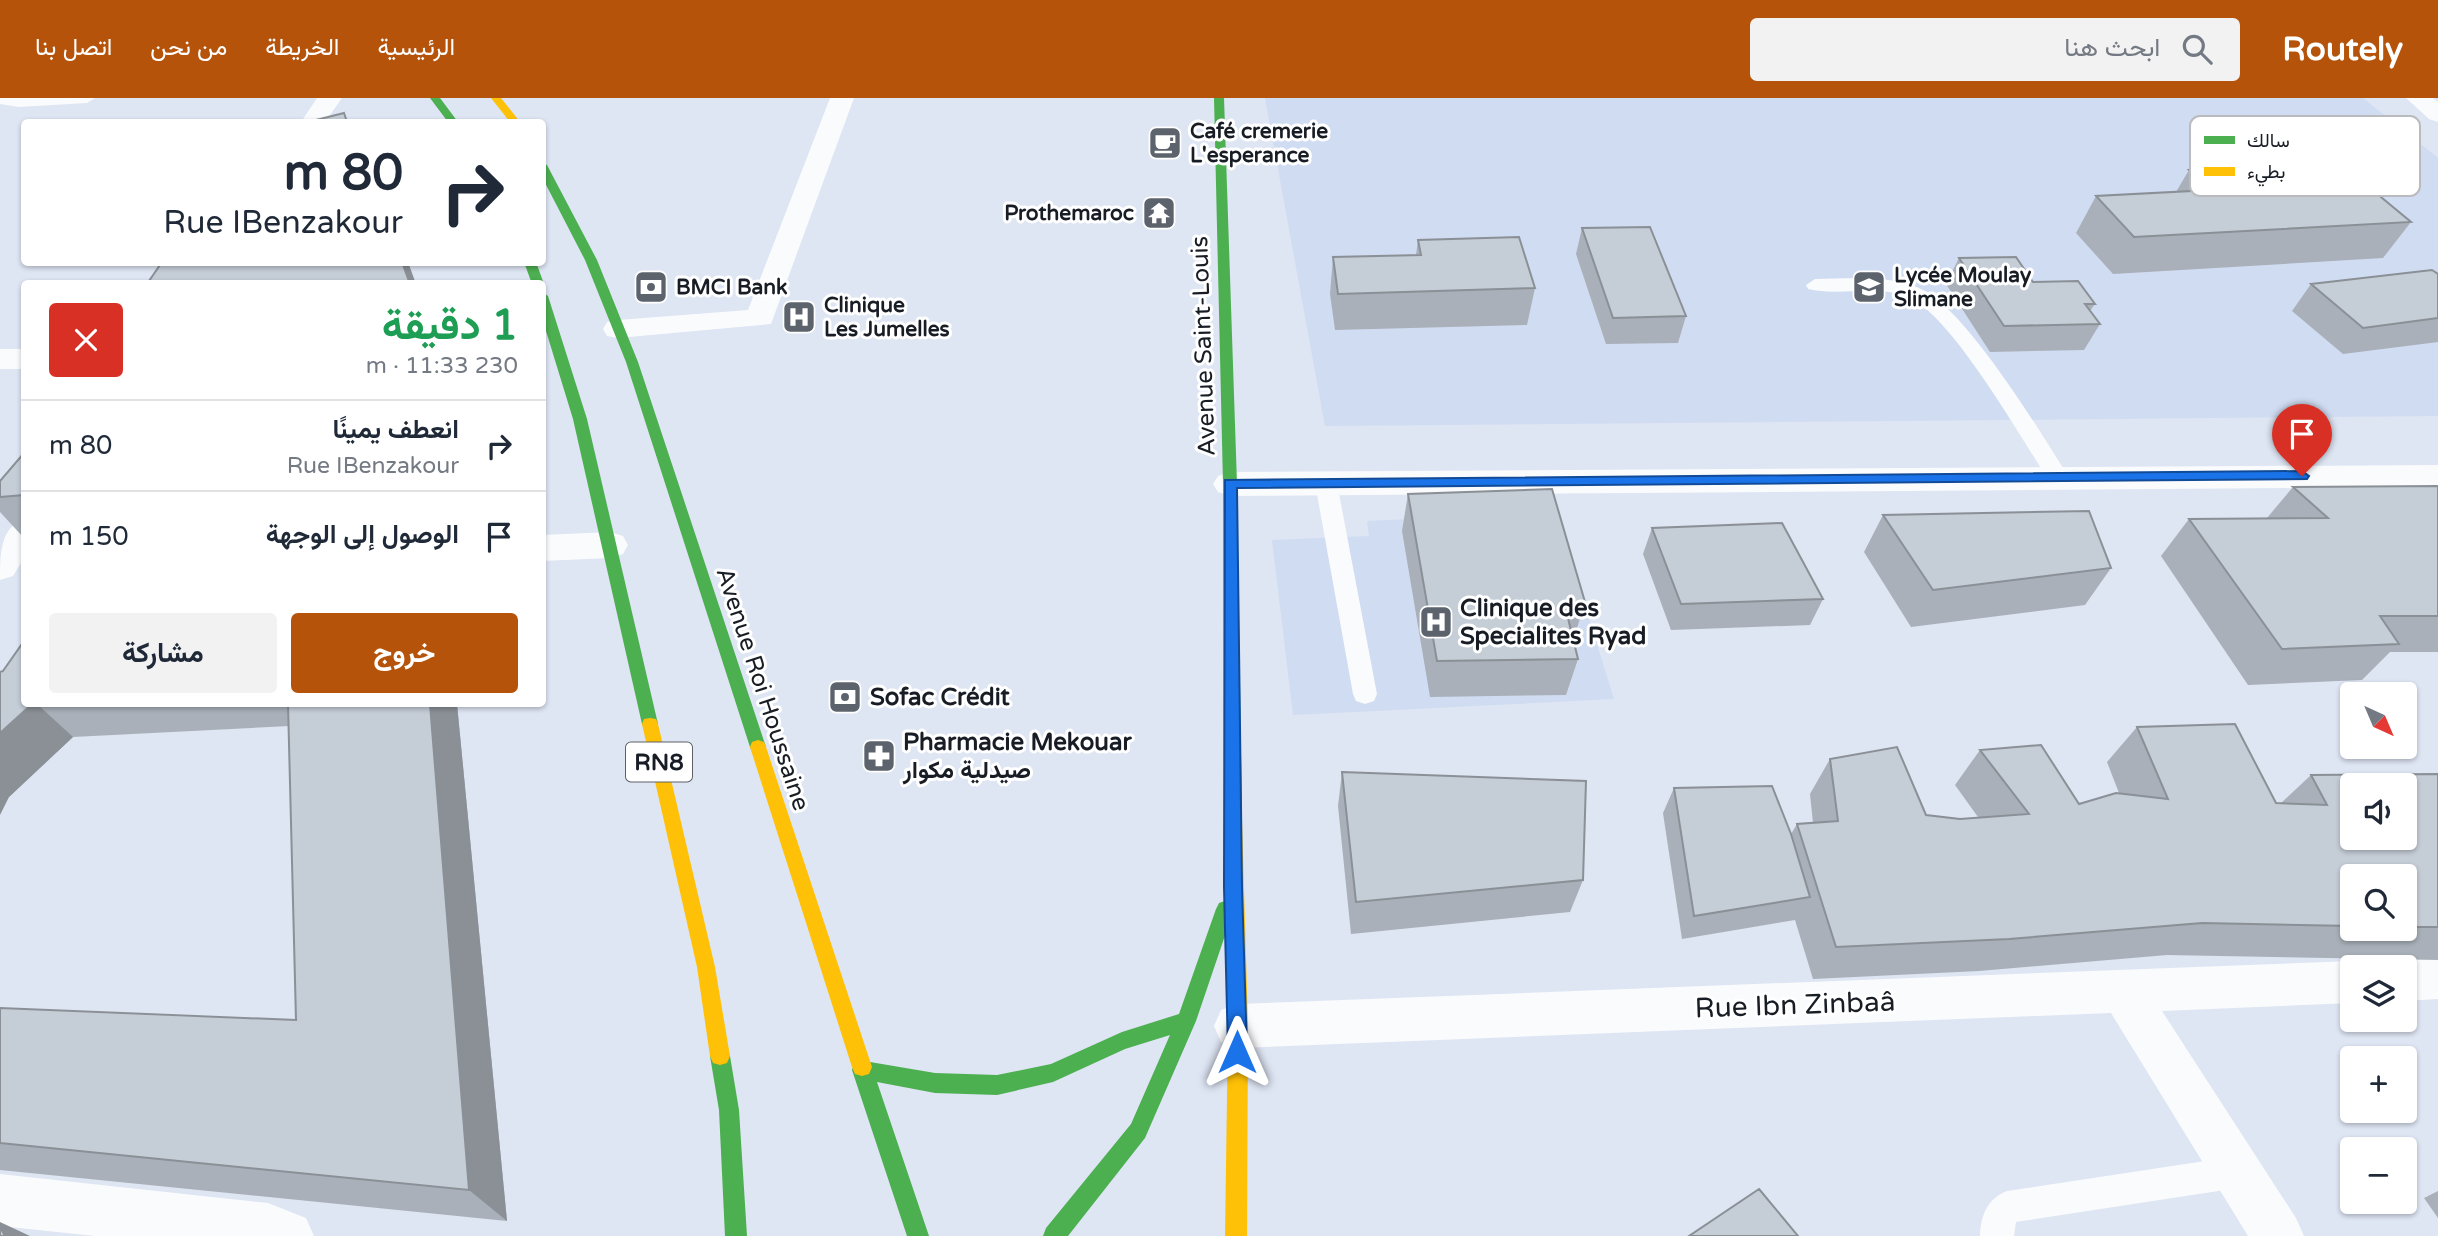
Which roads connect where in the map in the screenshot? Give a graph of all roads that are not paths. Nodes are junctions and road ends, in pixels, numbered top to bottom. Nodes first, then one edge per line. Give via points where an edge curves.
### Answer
1 (87, 98) edge
2 (330, 98) edge
3 (435, 98) edge
4 (496, 98) edge
5 (842, 98) edge
6 (1219, 98) edge
7 (2418, 98) edge
8 (0, 99) edge
9 (2438, 114) edge
10 (315, 119) edge
11 (451, 119) edge
12 (514, 119) edge
13 (546, 172) edge
14 (1815, 285) dead end
15 (546, 309) edge
16 (618, 329) junction
17 (0, 359) edge
18 (21, 359) edge
19 (2438, 476) edge
20 (2057, 477) junction
21 (1326, 483) junction
22 (1230, 484) junction
23 (21, 536) edge
24 (610, 545) junction
25 (546, 548) edge
26 (21, 566) edge
27 (0, 567) edge
28 (1365, 694) dead end
29 (1233, 887) junction
30 (2438, 978) edge
31 (2417, 979) edge
32 (2340, 982) edge
33 (2123, 991) junction
34 (1186, 1021) junction
35 (1238, 1026) junction
36 (862, 1070) junction
37 (2238, 1172) junction
38 (0, 1200) edge
39 (288, 1236) edge
40 (736, 1236) edge
41 (918, 1236) edge
42 (1054, 1236) edge
43 (1236, 1236) edge
44 (1997, 1236) edge
45 (2278, 1236) edge

1 - 8 lane
2 - 10 street
3 - 11 main road
4 - 12 main road
5 - 16 street via 760,318
6 - 22 main road, Avenue Saint-Louis
7 - 9 street
13 - 16 main road, Avenue Roi Houssaine
14 - 20 lane via 1903,291 1930,302 1970,347
15 - 24 main road, RN8 via 580,419
16 - 36 main road, Avenue Roi Houssaine
17 - 18 street
19 - 20 street
20 - 21 street
21 - 22 street
21 - 28 lane
22 - 29 main road, Avenue Saint-Louis
23 - 27 street
24 - 25 street
24 - 40 main road, RN8 via 706,967 729,1110
26 - 27 street
29 - 34 main road, Avenue Saint-Louis
29 - 35 main road, Avenue Saint-Louis
30 - 31 street
32 - 33 street, Rue Ibn Zinbaâ
33 - 35 street, Rue Ibn Zinbaâ
33 - 37 street
34 - 36 main road via 1122,1041 1053,1073 997,1085 935,1083
34 - 42 main road, Avenue Saint-Louis via 1138,1131
35 - 43 main road, Avenue Saint-Louis
36 - 41 main road, Avenue Roi Houssaine
37 - 44 lane via 2007,1207 1997,1220
37 - 45 street
38 - 39 street via 268,1229

